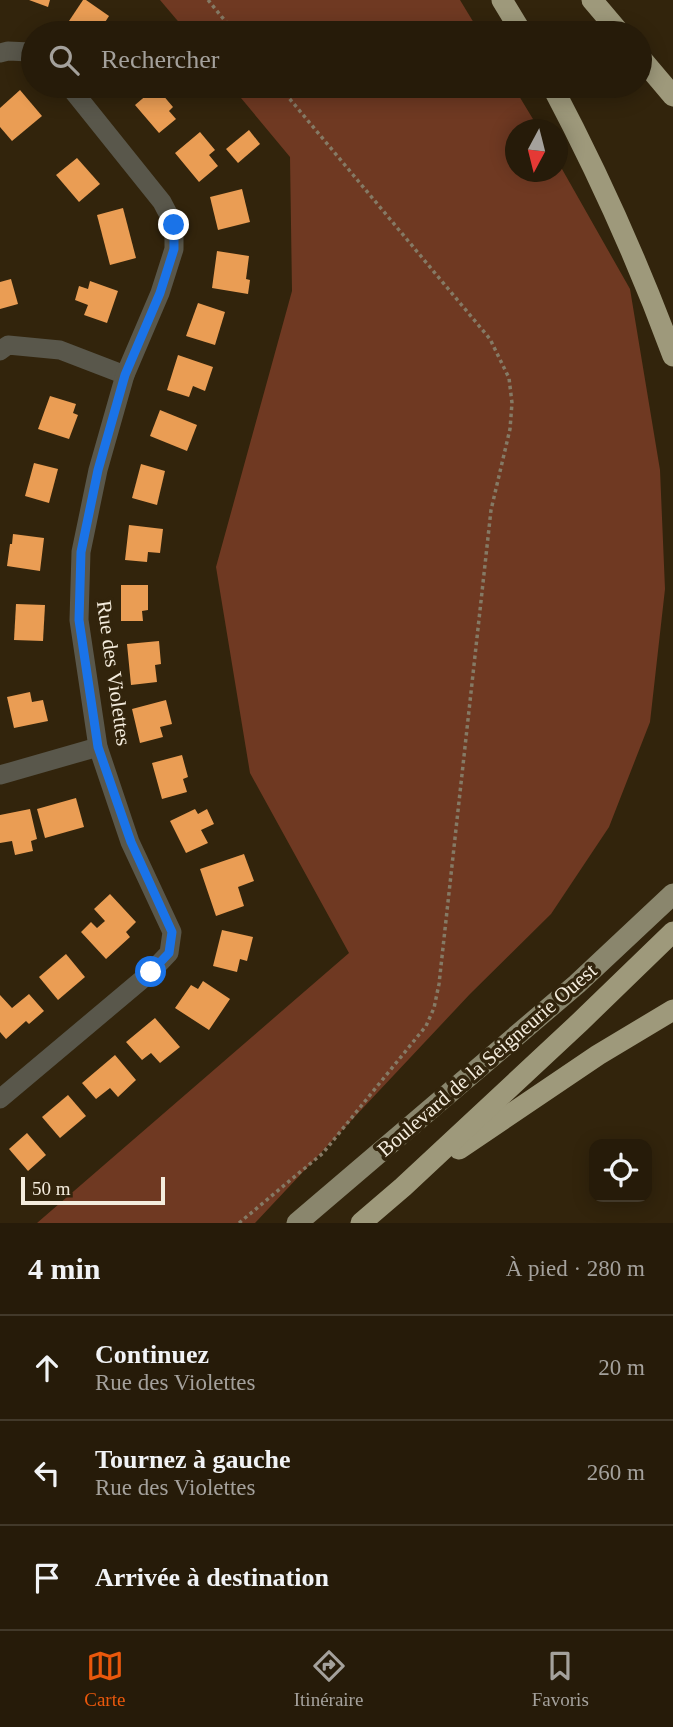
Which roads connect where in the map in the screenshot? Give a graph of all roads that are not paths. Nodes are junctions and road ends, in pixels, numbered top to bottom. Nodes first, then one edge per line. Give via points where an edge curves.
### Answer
1 (502, 0) edge
2 (592, 0) edge
3 (515, 21) edge
4 (610, 21) edge
5 (21, 52) edge
6 (0, 53) edge
7 (652, 71) edge
8 (673, 96) edge
9 (79, 98) edge
10 (558, 98) edge
11 (0, 351) edge
12 (673, 356) edge
13 (125, 375) junction
14 (98, 747) junction
15 (0, 775) edge
16 (673, 894) edge
17 (673, 932) edge
18 (673, 1010) edge
19 (0, 1099) edge
20 (402, 1187) junction
21 (297, 1223) edge
22 (360, 1223) edge

1 - 3 highway
2 - 4 highway
5 - 6 street
7 - 8 highway
9 - 13 street, Rue des Violettes via 162,202 174,225 174,249 160,293
10 - 12 highway via 637,264
11 - 13 street via 8,345 60,350
13 - 14 street, Rue des Violettes via 81,552 79,620
14 - 15 street
14 - 19 street, Rue des Violettes via 131,842 172,932 169,953
16 - 21 main road, Boulevard de la Seigneurie Ouest via 577,984
17 - 20 highway
18 - 20 highway
20 - 22 highway

